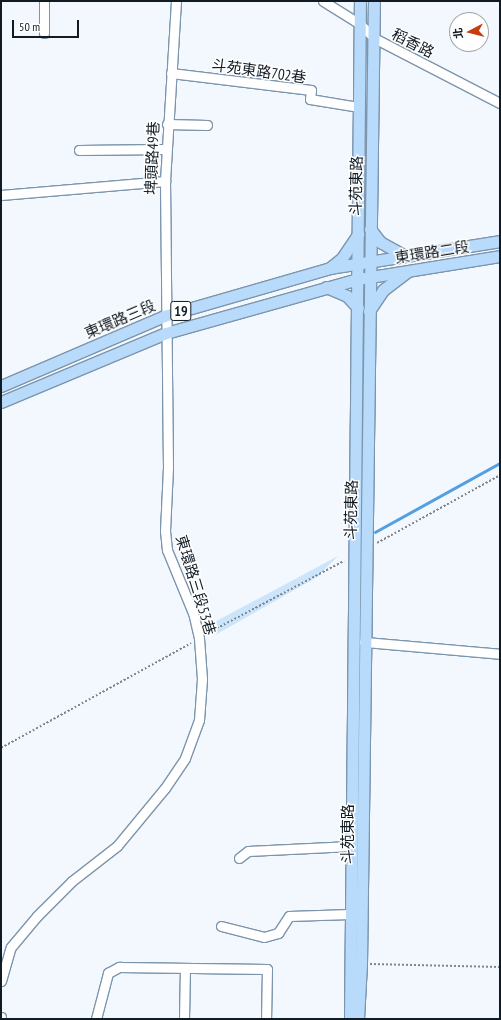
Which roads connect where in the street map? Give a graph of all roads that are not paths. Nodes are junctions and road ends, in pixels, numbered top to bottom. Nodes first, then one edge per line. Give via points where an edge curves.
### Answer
1 (44, 1) edge
2 (176, 1) edge
3 (323, 1) edge
4 (360, 1) edge
5 (374, 1) edge
6 (360, 24) junction
7 (44, 33) dead end
8 (374, 38) junction
9 (171, 73) junction
10 (500, 103) edge
11 (359, 107) junction
12 (168, 124) junction
13 (207, 125) dead end
14 (166, 149) junction
15 (79, 150) dead end
16 (165, 181) junction
17 (1, 195) edge
18 (370, 230) junction
19 (358, 234) junction
20 (500, 241) edge
21 (405, 256) junction
22 (500, 256) edge
23 (370, 262) junction
24 (358, 263) junction
25 (330, 268) junction
26 (408, 271) junction
27 (369, 277) junction
28 (358, 279) junction
29 (326, 287) junction
30 (358, 308) junction
31 (369, 311) junction
32 (164, 316) junction
33 (166, 333) junction
34 (1, 386) edge
35 (1, 402) edge
36 (361, 552) junction
37 (364, 642) junction
38 (500, 654) edge
39 (351, 846) junction
40 (239, 858) dead end
41 (350, 914) junction
42 (221, 926) dead end
43 (185, 968) junction
44 (1, 981) edge
45 (96, 1019) edge
46 (184, 1019) edge
47 (266, 1019) edge
48 (350, 1019) edge
49 (358, 1019) edge

1 - 7 street
2 - 9 street, 埤頭路49巷
3 - 6 street, 稻香路
4 - 6 main road, 斗苑東路
5 - 8 main road, 斗苑東路
6 - 8 street, 稻香路
6 - 11 main road, 斗苑東路
8 - 10 street, 稻香路
8 - 18 main road, 斗苑東路
9 - 11 street, 斗苑東路702巷 via 311,90 310,99
9 - 12 street, 埤頭路49巷
11 - 19 main road, 斗苑東路
12 - 13 street
12 - 14 street, 埤頭路49巷
14 - 15 street
14 - 16 street, 埤頭路49巷
16 - 17 street
16 - 32 street, 埤頭路49巷
18 - 21 main road via 380,242
18 - 23 main road, 斗苑東路
19 - 24 main road, 斗苑東路
19 - 25 main road via 342,258
20 - 21 main road, 東環路二段 / 19
21 - 23 main road, 東環路二段 / 19
22 - 26 main road, 東環路二段 / 19
23 - 24 main road, 東環路三段 / 19
23 - 27 main road, 斗苑東路
24 - 25 main road, 東環路三段 / 19
24 - 28 main road, 斗苑東路
25 - 32 main road, 東環路三段 / 19
26 - 27 main road, 東環路二段 / 19
26 - 31 main road via 383,290
27 - 28 main road, 東環路三段 / 19
27 - 31 main road, 斗苑東路
28 - 29 main road, 東環路三段 / 19
28 - 30 main road, 斗苑東路
29 - 30 main road via 347,296
29 - 33 main road, 東環路三段 / 19
30 - 36 main road, 斗苑東路
31 - 36 main road, 斗苑東路
32 - 33 street, 東環路三段53巷
32 - 34 main road, 東環路三段 / 19
33 - 35 main road, 東環路三段 / 19
33 - 44 street, 東環路三段53巷 via 168,466 165,531 167,550 193,613 199,638 202,679 199,720 185,758 165,788 117,846 72,882 37,916 11,947
36 - 37 main road, 斗苑東路
36 - 39 main road, 斗苑東路
37 - 38 street
37 - 49 main road, 斗苑東路 via 362,964
39 - 40 street via 248,851
39 - 41 main road, 斗苑東路
41 - 42 street via 289,916 278,934 264,937
41 - 48 main road, 斗苑東路
43 - 45 street via 120,967 108,973
43 - 46 street
43 - 47 street via 267,969

